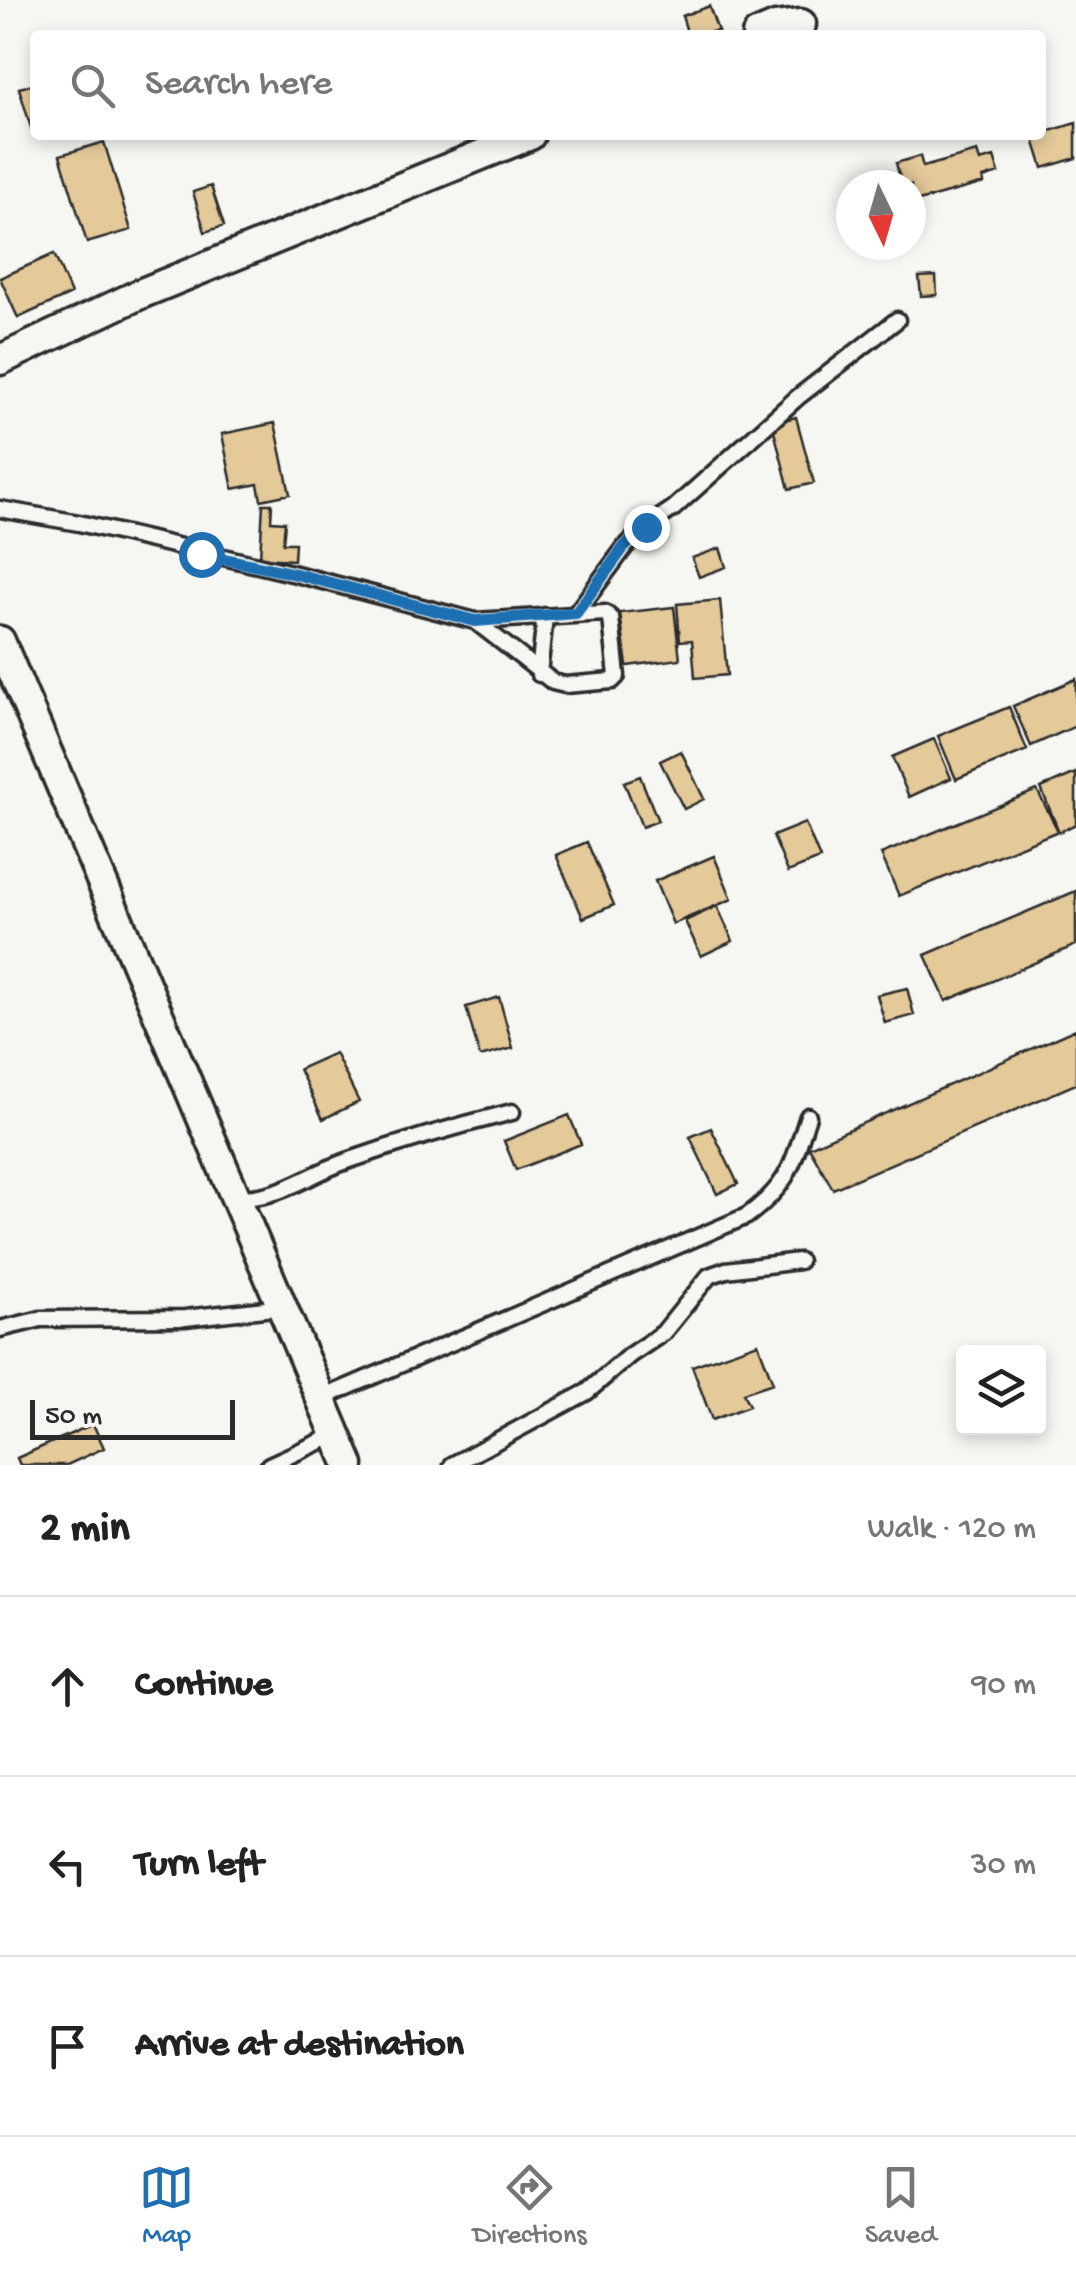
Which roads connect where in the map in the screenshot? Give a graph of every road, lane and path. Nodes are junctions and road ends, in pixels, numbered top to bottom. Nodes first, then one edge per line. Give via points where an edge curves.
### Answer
1 (801, 24) dead end
2 (769, 30) edge
3 (518, 140) edge
4 (897, 320) dead end
5 (0, 360) edge
6 (0, 509) edge
7 (576, 613) junction
8 (545, 616) junction
9 (475, 621) junction
10 (0, 641) edge
11 (539, 674) junction
12 (512, 1112) dead end
13 (808, 1116) dead end
14 (237, 1198) junction
15 (799, 1261) dead end
16 (283, 1307) junction
17 (0, 1328) edge
18 (322, 1398) junction
19 (336, 1435) junction
20 (269, 1465) edge
21 (348, 1465) edge
22 (452, 1465) edge

1 - 2 street
3 - 5 street via 140,294
4 - 7 lane via 624,547
6 - 9 lane
7 - 8 lane
7 - 11 lane via 611,618 617,676 565,685
8 - 9 lane
8 - 11 lane
9 - 11 lane
10 - 14 street
12 - 14 lane via 394,1144 262,1198
13 - 18 lane via 789,1176 747,1216
14 - 16 street
15 - 22 lane via 709,1276 663,1333 587,1392
16 - 17 lane
16 - 18 street
18 - 19 street
19 - 20 lane
19 - 21 street

